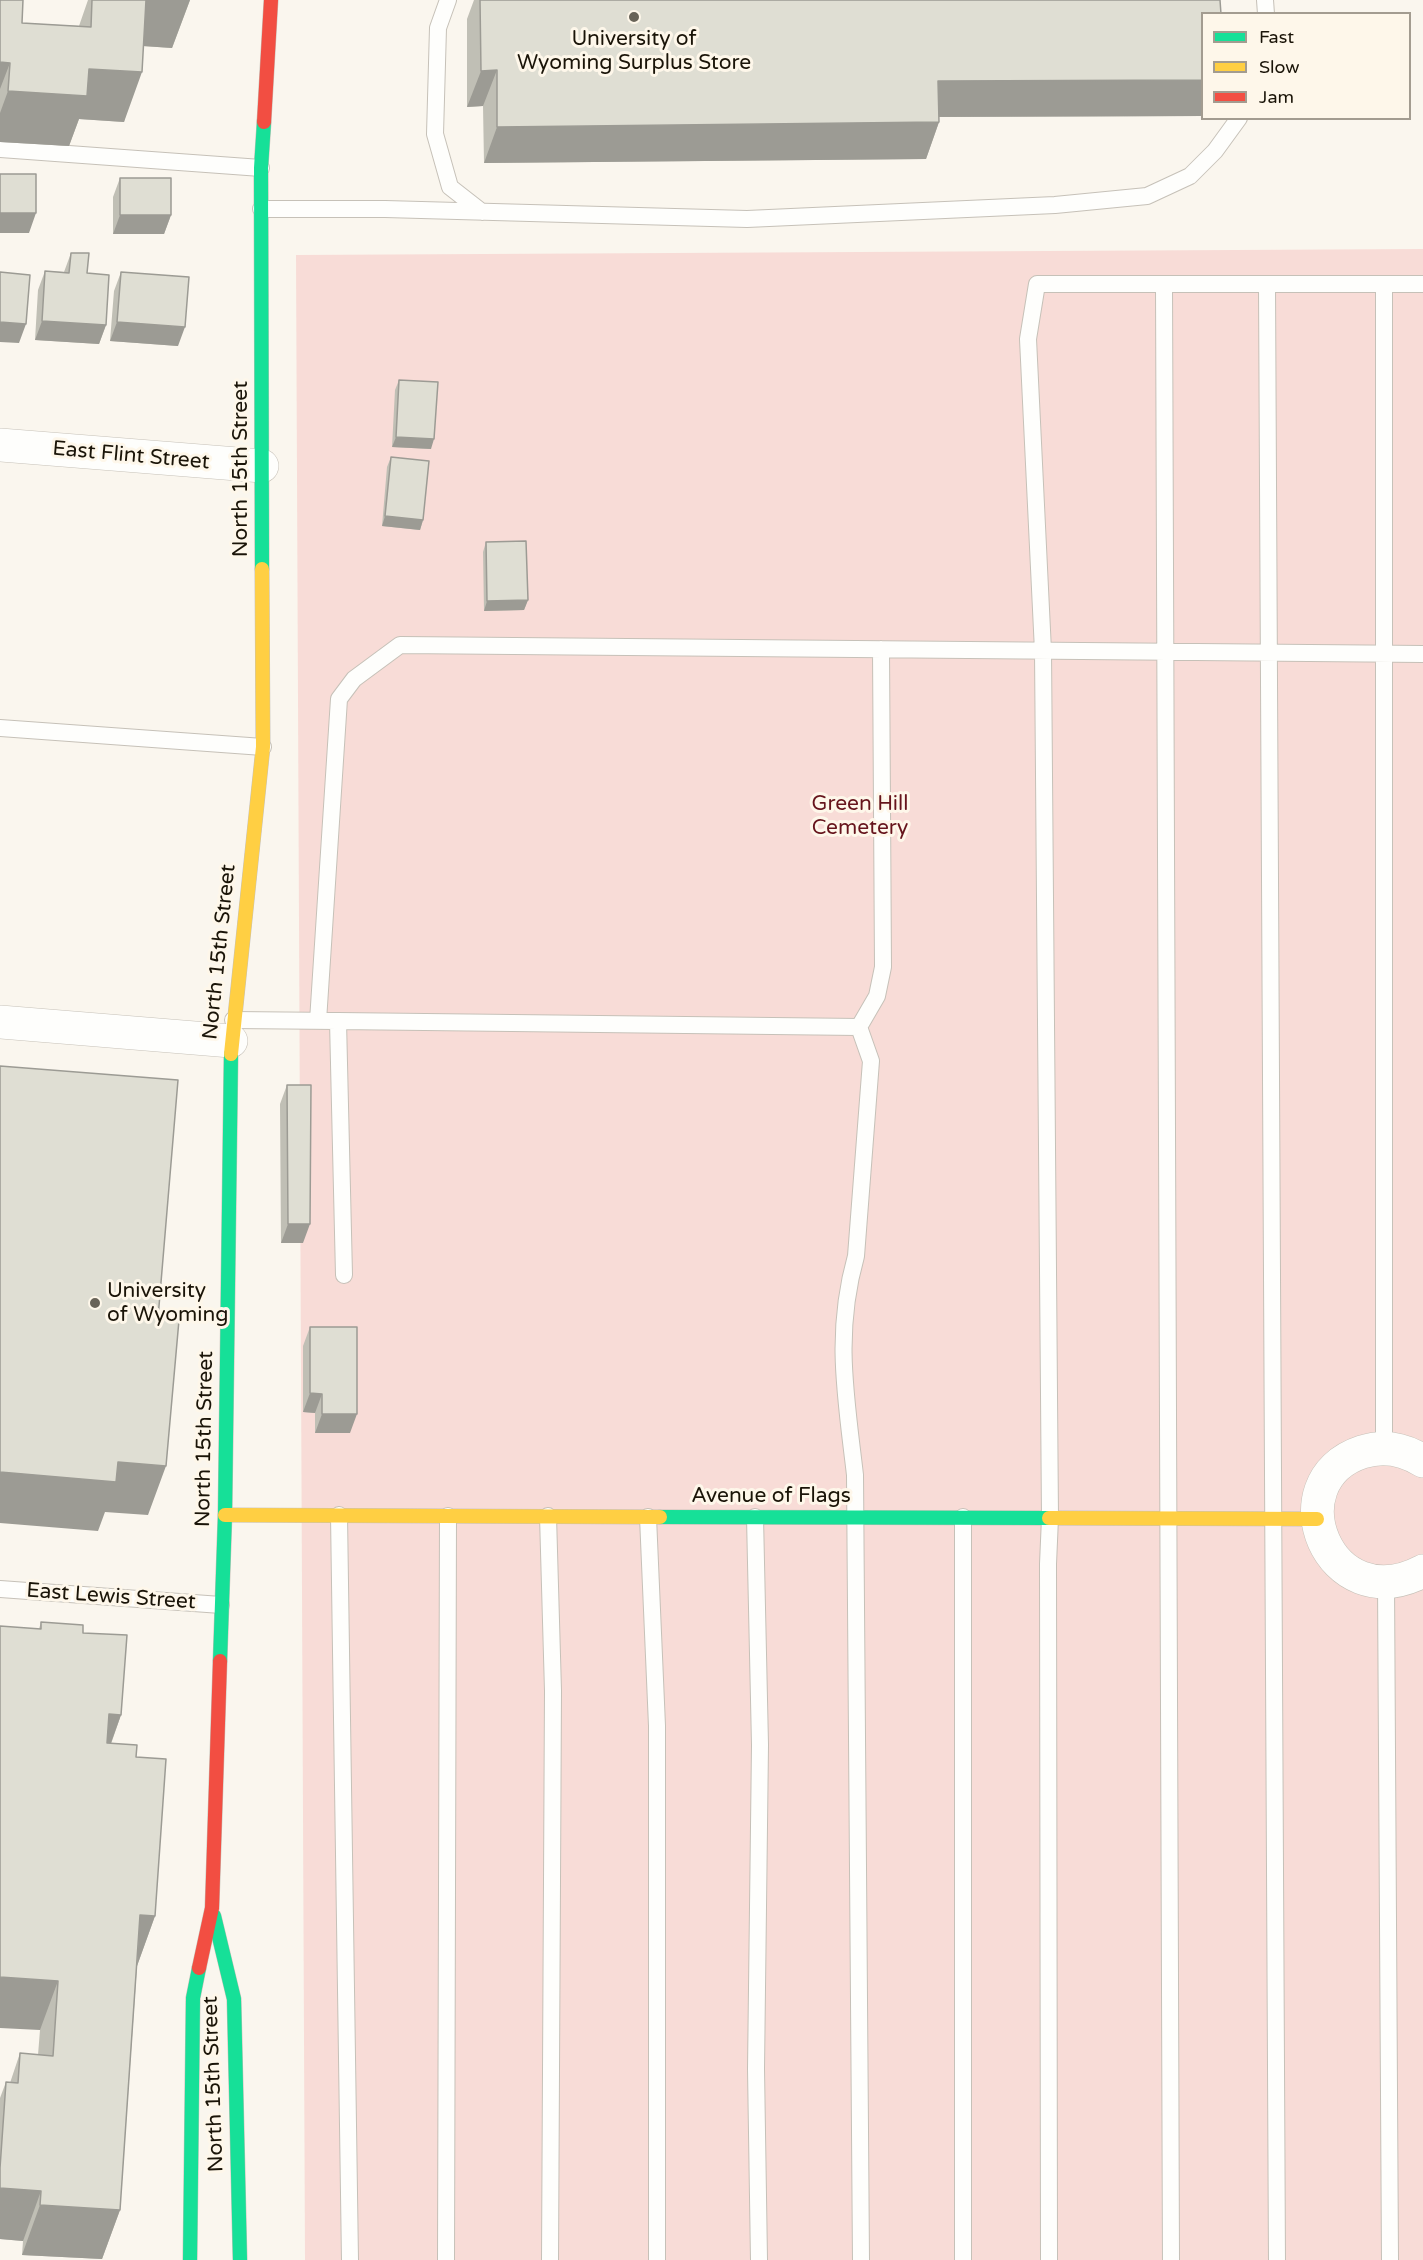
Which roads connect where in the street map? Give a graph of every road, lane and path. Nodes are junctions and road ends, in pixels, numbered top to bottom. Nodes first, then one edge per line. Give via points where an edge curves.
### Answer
1 (271, 0) edge
2 (448, 0) edge
3 (1238, 120) edge
4 (0, 149) edge
5 (261, 168) junction
6 (261, 210) junction
7 (482, 212) junction
8 (1384, 284) junction
9 (1423, 284) edge
10 (1164, 285) junction
11 (1267, 285) junction
12 (0, 445) edge
13 (262, 466) junction
14 (881, 649) junction
15 (1042, 651) junction
16 (1165, 652) junction
17 (1269, 653) junction
18 (1384, 654) junction
19 (1423, 654) edge
20 (0, 728) edge
21 (263, 747) junction
22 (318, 1021) junction
23 (338, 1021) junction
24 (0, 1022) edge
25 (859, 1027) junction
26 (232, 1030) junction
27 (344, 1275) dead end
28 (1384, 1449) junction
29 (1423, 1461) edge
30 (225, 1515) junction
31 (339, 1515) junction
32 (448, 1516) junction
33 (548, 1516) junction
34 (648, 1517) junction
35 (755, 1517) junction
36 (856, 1517) junction
37 (963, 1517) junction
38 (1050, 1518) junction
39 (1169, 1518) junction
40 (1273, 1518) junction
41 (1317, 1518) junction
42 (1423, 1571) edge
43 (1386, 1583) junction
44 (0, 1589) edge
45 (221, 1605) junction
46 (212, 1908) junction
47 (189, 2259) edge
48 (240, 2260) edge
49 (350, 2260) edge
50 (446, 2260) edge
51 (550, 2260) edge
52 (657, 2260) edge
53 (759, 2260) edge
54 (861, 2260) edge
55 (963, 2260) edge
56 (1049, 2260) edge
57 (1171, 2260) edge
58 (1277, 2260) edge
59 (1390, 2260) edge

1 - 5 main road, North 15th Street
2 - 7 lane via 438,28 435,134 450,187
3 - 7 lane via 1190,176 1147,196 1055,205 747,219
4 - 5 lane
5 - 6 main road, North 15th Street
6 - 7 lane
6 - 13 main road, North 15th Street
8 - 9 lane
8 - 11 lane
8 - 18 lane
10 - 11 lane
10 - 15 lane via 1037,284 1028,339
10 - 16 lane
11 - 17 lane
12 - 13 street, East Flint Street
13 - 21 main road, North 15th Street
14 - 15 lane
14 - 22 lane via 400,645 360,674 339,699
14 - 25 lane via 883,967 877,996
15 - 16 lane
15 - 38 lane
16 - 17 lane
16 - 39 lane
17 - 18 lane
17 - 40 lane
18 - 19 lane
18 - 28 lane
20 - 21 lane
21 - 26 main road, North 15th Street
22 - 23 lane
22 - 26 lane
23 - 25 lane
23 - 27 lane
24 - 26 street
25 - 36 lane via 871,1061 856,1256 842,1334
26 - 30 main road, North 15th Street
28 - 29 street via 1393,1448
28 - 41 street via 1354,1455 1338,1466 1322,1490
30 - 31 main road, Avenue of Flags
30 - 45 main road, North 15th Street
31 - 32 main road, Avenue of Flags
31 - 49 lane
32 - 33 main road, Avenue of Flags
32 - 50 lane
33 - 34 main road, Avenue of Flags
33 - 51 lane via 553,1691
34 - 35 main road, Avenue of Flags
34 - 52 lane via 657,1726
35 - 36 main road, Avenue of Flags
35 - 53 lane via 760,1745 756,2057
36 - 37 main road, Avenue of Flags
36 - 54 lane
37 - 38 main road, Avenue of Flags
37 - 55 lane
38 - 39 main road, Avenue of Flags
38 - 56 lane
39 - 40 main road, Avenue of Flags
39 - 57 lane
40 - 41 main road, Avenue of Flags
40 - 58 lane
41 - 43 street via 1321,1539 1331,1557 1365,1580
42 - 43 street
43 - 59 lane
44 - 45 lane, East Lewis Street
45 - 46 main road, North 15th Street
46 - 47 main road, North 15th Street via 193,1998
46 - 48 main road, North 15th Street via 234,1999

